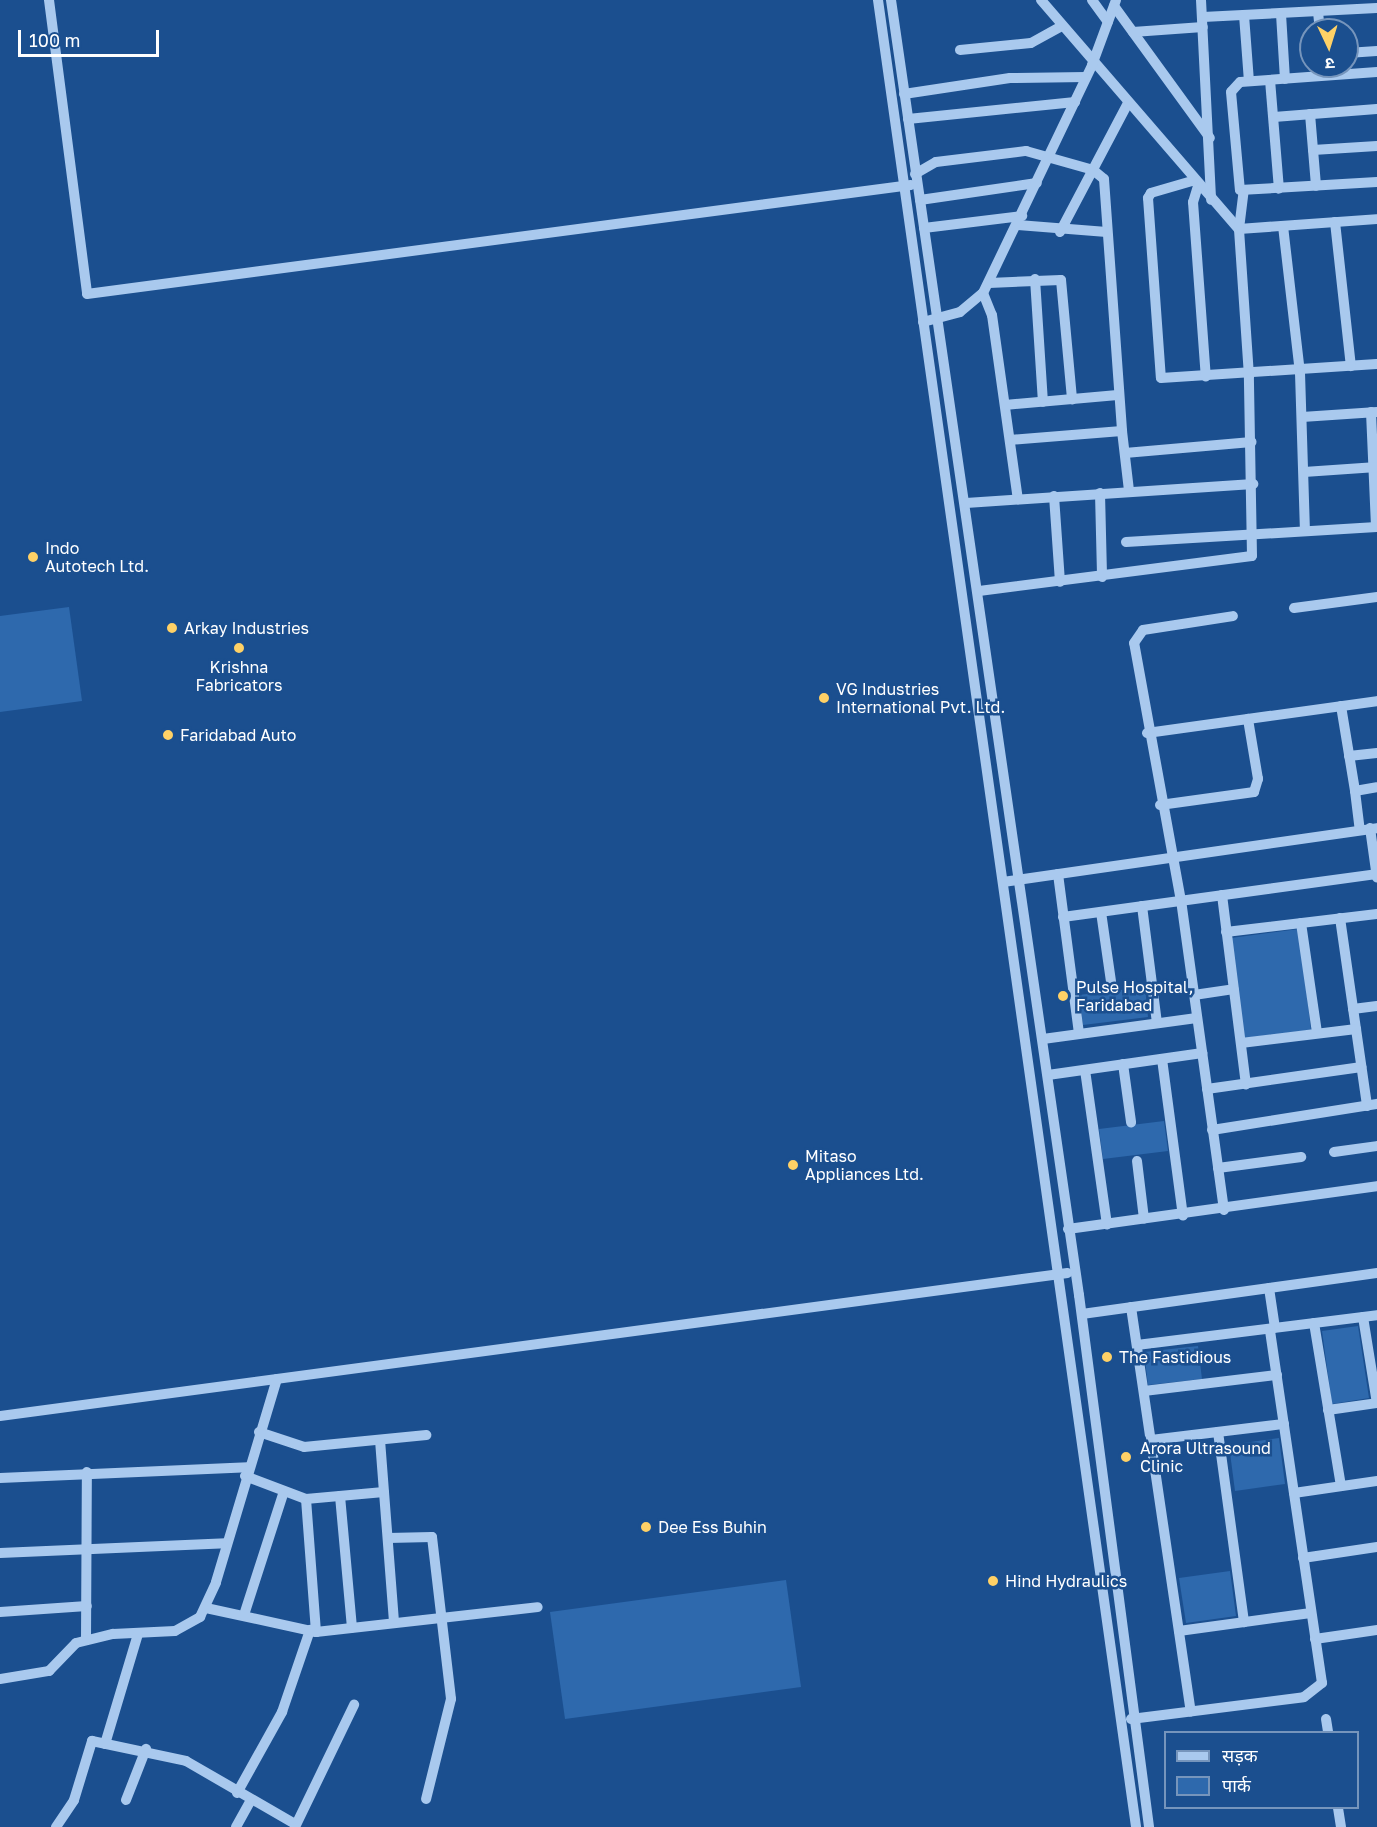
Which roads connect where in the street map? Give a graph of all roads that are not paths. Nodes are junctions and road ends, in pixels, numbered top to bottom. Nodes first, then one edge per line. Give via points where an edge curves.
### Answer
1 (49, 0) edge
2 (878, 0) edge
3 (891, 0) edge
4 (1041, 0) edge
5 (1092, 0) edge
6 (1202, 0) edge
7 (1115, 3) edge
8 (1377, 8) edge
9 (1318, 12) junction
10 (1281, 14) junction
11 (1244, 15) junction
12 (1319, 18) edge
13 (1108, 22) junction
14 (1203, 22) junction
15 (1062, 26) junction
16 (1133, 32) junction
17 (960, 50) dead end
18 (1377, 51) edge
19 (1359, 52) edge
20 (1092, 65) junction
21 (1359, 72) edge
22 (1377, 72) edge
23 (1299, 76) edge
24 (1086, 77) junction
25 (1286, 79) junction
26 (1249, 81) junction
27 (1270, 81) junction
28 (904, 94) junction
29 (1075, 102) junction
30 (1127, 105) junction
31 (1377, 109) edge
32 (1310, 114) junction
33 (1274, 117) junction
34 (908, 119) junction
35 (1210, 139) junction
36 (1377, 146) edge
37 (1313, 150) junction
38 (1050, 155) junction
39 (1093, 170) junction
40 (916, 179) junction
41 (1377, 182) edge
42 (1037, 183) junction
43 (1195, 184) junction
44 (904, 186) junction
45 (1316, 186) junction
46 (1279, 189) junction
47 (1244, 191) junction
48 (920, 200) junction
49 (1211, 200) junction
50 (1377, 219) edge
51 (1020, 221) junction
52 (1335, 222) junction
53 (1283, 226) junction
54 (924, 228) junction
55 (1239, 229) junction
56 (1060, 232) junction
57 (1107, 232) junction
58 (1035, 279) junction
59 (986, 288) junction
60 (940, 319) junction
61 (922, 322) junction
62 (1377, 364) edge
63 (1351, 366) junction
64 (1300, 373) junction
65 (1249, 376) junction
66 (1206, 377) junction
67 (1118, 395) junction
68 (1072, 399) junction
69 (1043, 402) junction
70 (1005, 405) junction
71 (1374, 412) edge
72 (1302, 417) junction
73 (1122, 431) junction
74 (1010, 440) junction
75 (1252, 442) junction
76 (1125, 453) junction
77 (1375, 467) edge
78 (1304, 472) junction
79 (1253, 484) junction
80 (1129, 491) junction
81 (1100, 493) junction
82 (1054, 496) junction
83 (1018, 499) junction
84 (966, 502) junction
85 (1376, 527) edge
86 (1305, 531) junction
87 (1254, 534) junction
88 (1126, 542) dead end
89 (1102, 577) junction
90 (1060, 582) junction
91 (979, 591) junction
92 (1377, 597) edge
93 (1294, 608) dead end
94 (1233, 616) dead end
95 (1377, 701) edge
96 (1341, 706) junction
97 (1248, 718) junction
98 (1147, 733) junction
99 (1377, 753) edge
100 (1349, 756) junction
101 (1377, 787) edge
102 (1355, 791) junction
103 (1160, 805) junction
104 (1369, 828) edge
105 (1169, 857) junction
106 (1058, 874) junction
107 (1376, 874) edge
108 (1020, 879) junction
109 (1377, 880) edge
110 (1003, 882) junction
111 (1222, 895) junction
112 (1181, 901) junction
113 (1142, 906) junction
114 (1101, 912) junction
115 (1377, 914) edge
116 (1063, 917) junction
117 (1340, 918) junction
118 (1301, 923) junction
119 (1226, 932) junction
120 (1111, 981) dead end
121 (1234, 989) junction
122 (1194, 995) junction
123 (1377, 1006) edge
124 (1353, 1009) junction
125 (1197, 1018) junction
126 (1157, 1023) junction
127 (1356, 1029) junction
128 (1079, 1034) junction
129 (1317, 1034) junction
130 (1042, 1039) junction
131 (1241, 1043) junction
132 (1202, 1053) junction
133 (1162, 1059) junction
134 (1123, 1064) junction
135 (1361, 1067) junction
136 (1085, 1070) junction
137 (1048, 1075) junction
138 (1246, 1084) junction
139 (1207, 1089) junction
140 (1372, 1105) edge
141 (1131, 1122) dead end
142 (1212, 1130) junction
143 (1377, 1146) edge
144 (1334, 1152) dead end
145 (1301, 1157) dead end
146 (1137, 1161) dead end
147 (1218, 1168) junction
148 (1377, 1186) edge
149 (1224, 1210) junction
150 (1184, 1216) junction
151 (1144, 1219) junction
152 (1107, 1224) junction
153 (1068, 1229) junction
154 (1074, 1258) junction
155 (1058, 1260) junction
156 (1076, 1272) junction
157 (1377, 1273) edge
158 (1060, 1274) junction
159 (1269, 1288) junction
160 (1131, 1307) junction
161 (1082, 1314) junction
162 (1377, 1315) edge
163 (1363, 1317) junction
164 (1314, 1323) junction
165 (1272, 1328) junction
166 (1137, 1346) junction
167 (1277, 1375) junction
168 (277, 1379) junction
169 (1144, 1391) junction
170 (1377, 1403) edge
171 (1328, 1410) junction
172 (0, 1416) edge
173 (1284, 1424) junction
174 (259, 1432) junction
175 (1218, 1432) junction
176 (426, 1435) dead end
177 (380, 1440) junction
178 (1151, 1440) junction
179 (87, 1472) junction
180 (247, 1472) junction
181 (0, 1478) edge
182 (1377, 1481) edge
183 (1341, 1486) junction
184 (284, 1491) junction
185 (384, 1492) junction
186 (1294, 1493) junction
187 (340, 1496) junction
188 (306, 1499) junction
189 (388, 1538) junction
190 (226, 1543) junction
191 (86, 1546) junction
192 (1377, 1547) edge
193 (0, 1552) edge
194 (1303, 1558) junction
195 (87, 1605) junction
196 (538, 1607) dead end
197 (206, 1608) junction
198 (0, 1612) edge
199 (1311, 1613) junction
200 (244, 1614) junction
201 (441, 1616) junction
202 (394, 1620) junction
203 (1244, 1622) junction
204 (352, 1627) junction
205 (1377, 1630) edge
206 (313, 1631) junction
207 (1179, 1631) junction
208 (138, 1634) junction
209 (1315, 1639) junction
210 (86, 1640) junction
211 (0, 1679) edge
212 (354, 1705) dead end
213 (1191, 1712) junction
214 (1137, 1718) junction
215 (1326, 1719) dead end
216 (1122, 1720) junction
217 (1328, 1731) edge
218 (105, 1744) junction
219 (146, 1749) junction
220 (237, 1793) junction
221 (426, 1799) dead end
222 (126, 1800) dead end
223 (251, 1800) junction
224 (1338, 1809) edge
225 (295, 1826) edge
226 (56, 1827) edge
227 (236, 1827) edge
228 (1136, 1827) edge
229 (1149, 1827) edge
230 (1341, 1827) edge

1 - 44 street via 87,294
2 - 44 street
3 - 28 street
4 - 15 street
5 - 13 street
6 - 14 street
7 - 13 street
7 - 16 street
8 - 9 street
9 - 10 street
9 - 12 street
10 - 11 street
10 - 25 street
11 - 14 street
11 - 26 street
13 - 20 street
14 - 16 street
14 - 35 street
15 - 17 street via 1041,40
15 - 20 street
16 - 35 street
18 - 19 street
20 - 24 street
20 - 30 street
21 - 22 street
23 - 25 street
24 - 28 street via 1010,78
24 - 29 street
25 - 27 street
26 - 27 street
26 - 47 street via 1234,83 1231,92 1237,186
27 - 33 street
28 - 34 street
29 - 34 street
29 - 38 street
30 - 39 street
30 - 43 street
31 - 32 street
32 - 33 street
32 - 37 street
33 - 46 street
34 - 40 street
35 - 49 street
36 - 37 street
37 - 45 street
38 - 39 street
38 - 40 street via 1026,150 936,162
38 - 42 street
39 - 56 street
39 - 57 street via 1104,178
40 - 44 street
40 - 48 street
41 - 45 street
42 - 48 street
42 - 51 street
43 - 49 street
43 - 66 street via 1193,202
43 - 66 street via 1151,193 1148,198 1159,374 1165,380
44 - 61 street
45 - 46 street
46 - 47 street
47 - 55 street
48 - 54 street
49 - 55 street
50 - 52 street
51 - 54 street
51 - 56 street
51 - 59 street
52 - 53 street
52 - 63 street
53 - 55 street
53 - 64 street
54 - 60 street
55 - 65 street
56 - 57 street
57 - 67 street
58 - 59 street
58 - 68 street via 1063,284
58 - 69 street
59 - 60 street via 972,305
59 - 70 street
60 - 61 street
60 - 84 street
61 - 110 street
62 - 63 street
63 - 64 street
64 - 65 street
64 - 72 street
65 - 66 street
65 - 75 street
67 - 68 street
67 - 73 street
68 - 69 street
69 - 70 street
70 - 74 street
71 - 72 street
71 - 77 street
72 - 78 street
73 - 74 street
73 - 76 street
74 - 83 street
75 - 76 street
75 - 79 street
76 - 80 street
77 - 78 street
77 - 85 street
78 - 86 street
79 - 80 street
79 - 87 street
80 - 81 street
81 - 82 street
81 - 89 street
82 - 83 street
82 - 90 street
83 - 84 street
84 - 91 street
85 - 86 street
86 - 87 street
87 - 88 street
87 - 89 street via 1254,551 1248,560
89 - 90 street
90 - 91 street
91 - 108 street
92 - 93 street
94 - 98 street via 1136,634
95 - 96 street
96 - 97 street
96 - 100 street
97 - 98 street
97 - 103 street via 1258,779 1254,792
98 - 103 street
99 - 100 street
100 - 102 street
101 - 102 street
102 - 104 street
103 - 105 street
104 - 105 street
104 - 107 street
105 - 106 street
105 - 112 street
106 - 108 street
106 - 116 street
107 - 109 street
107 - 111 street
108 - 110 street
108 - 130 street
110 - 155 street
111 - 112 street
111 - 119 street
112 - 113 street
112 - 122 street
113 - 114 street
113 - 126 street
114 - 116 street
114 - 120 street
115 - 117 street
116 - 128 street
117 - 118 street
117 - 124 street
118 - 119 street
118 - 129 street
119 - 121 street
121 - 122 street
121 - 131 street
122 - 125 street
123 - 124 street
124 - 127 street
125 - 126 street
125 - 132 street
126 - 128 street
127 - 129 street
127 - 135 street
128 - 130 street
129 - 131 street
130 - 137 street
131 - 138 street
132 - 133 street
132 - 139 street
133 - 134 street
133 - 150 street
134 - 136 street
134 - 141 street
135 - 138 street
135 - 140 street
136 - 137 street
136 - 152 street
137 - 153 street
138 - 139 street
139 - 142 street
140 - 142 street
142 - 147 street
143 - 144 street
145 - 147 street
146 - 151 street
147 - 149 street
148 - 149 street
149 - 150 street
150 - 151 street
151 - 152 street
152 - 153 street
153 - 154 street
154 - 155 street
154 - 156 street
155 - 158 street
156 - 158 street
156 - 161 street
157 - 159 street
158 - 168 street
158 - 216 street
159 - 160 street
159 - 165 street
160 - 161 street
160 - 166 street
161 - 214 street
162 - 163 street
163 - 164 street
163 - 170 street
164 - 165 street
164 - 171 street
165 - 166 street
165 - 167 street
166 - 169 street
167 - 169 street
167 - 173 street
168 - 172 street
168 - 174 street
169 - 178 street
170 - 171 street
171 - 183 street
173 - 175 street
173 - 186 street
174 - 177 street via 304,1447
174 - 180 street
175 - 178 street
175 - 203 street
176 - 177 street
177 - 185 street
178 - 207 street
179 - 180 street
179 - 181 street
179 - 191 street
180 - 184 street
180 - 190 street
182 - 183 street
183 - 186 street
184 - 188 street
184 - 200 street
185 - 187 street
185 - 189 street
186 - 194 street
187 - 188 street
187 - 204 street
188 - 206 street
189 - 201 street via 432,1538
189 - 202 street
190 - 191 street
190 - 197 street
191 - 193 street
191 - 195 street
192 - 194 street
194 - 199 street
195 - 198 street
195 - 210 street
196 - 201 street
197 - 200 street
197 - 208 street via 183,1629
199 - 203 street
199 - 209 street
200 - 206 street
201 - 202 street
201 - 221 street via 452,1699
202 - 204 street
203 - 207 street
204 - 206 street
205 - 209 street
206 - 220 street via 282,1712
207 - 213 street
208 - 210 street
208 - 218 street
209 - 213 street via 1322,1683 1313,1694
210 - 211 street via 72,1646 49,1671
212 - 225 street
213 - 214 street
214 - 216 street
214 - 229 street
215 - 217 street
216 - 228 street
218 - 219 street
218 - 226 street via 88,1743 74,1800
219 - 220 street via 186,1761
219 - 222 street
220 - 223 street
223 - 225 street
223 - 227 street
224 - 230 street

